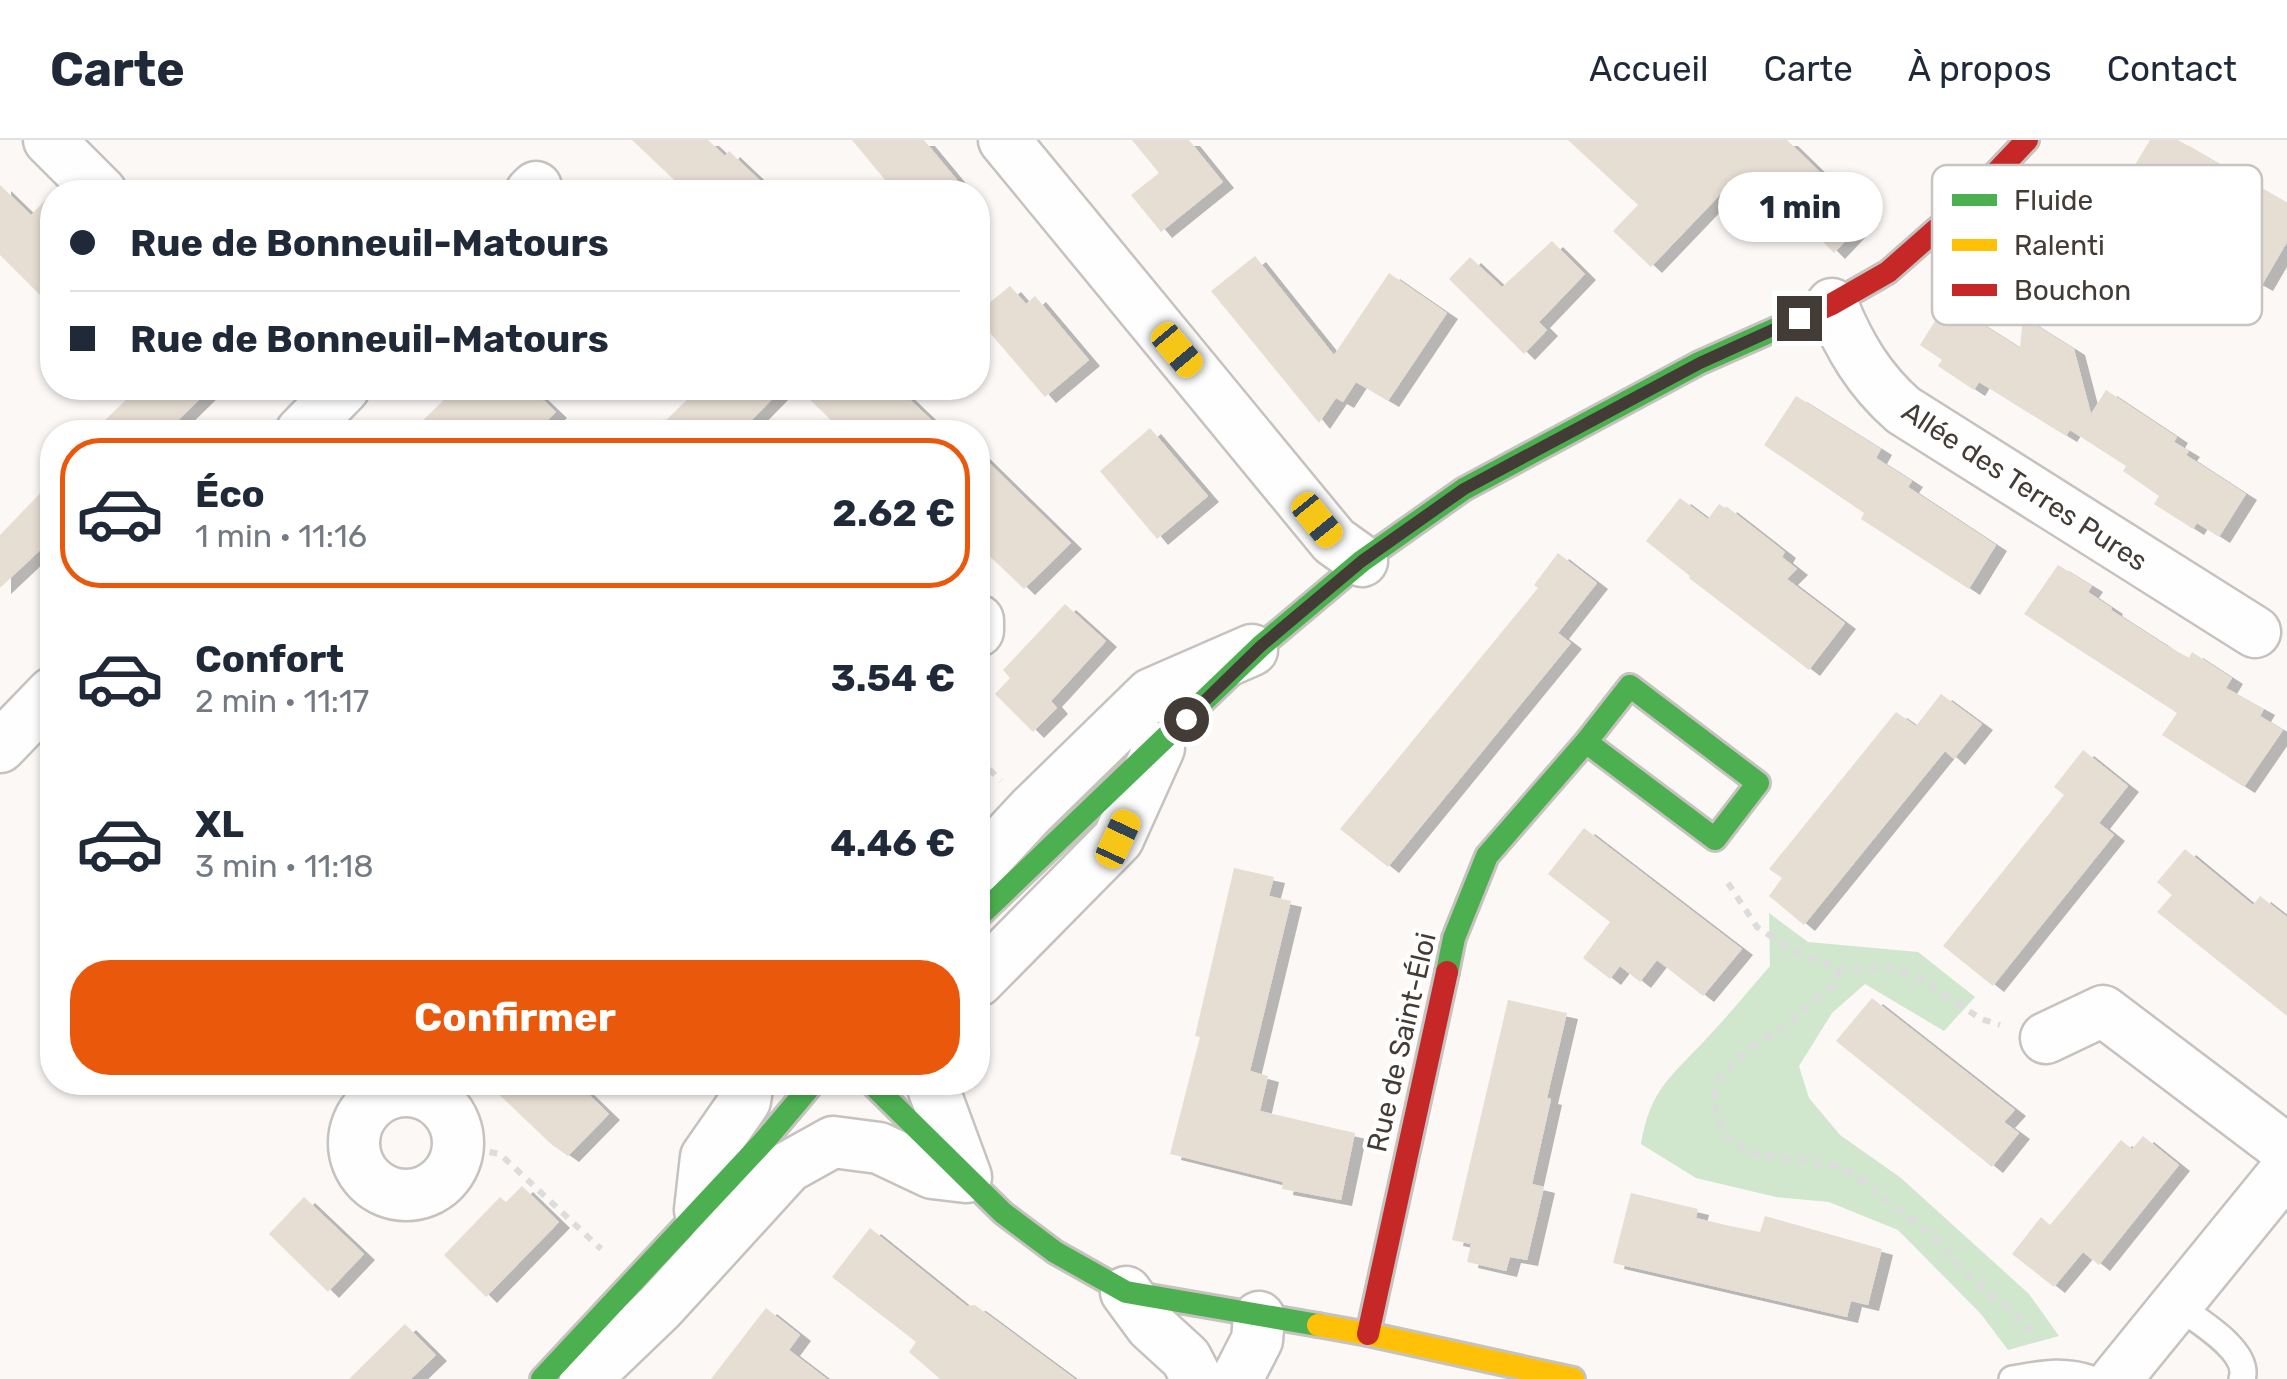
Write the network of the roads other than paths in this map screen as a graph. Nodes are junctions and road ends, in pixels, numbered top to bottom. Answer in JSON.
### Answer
{"nodes":[{"id":1,"x":48,"y":140,"type":"edge"},
{"id":2,"x":1004,"y":140,"type":"edge"},
{"id":3,"x":2027,"y":140,"type":"edge"},
{"id":4,"x":2003,"y":165,"type":"edge"},
{"id":5,"x":89,"y":180,"type":"edge"},
{"id":6,"x":1932,"y":233,"type":"edge"},
{"id":7,"x":1832,"y":304,"type":"junction"},
{"id":8,"x":1362,"y":561,"type":"junction"},
{"id":9,"x":2255,"y":632,"type":"dead end"},
{"id":10,"x":1261,"y":646,"type":"junction"},
{"id":11,"x":40,"y":705,"type":"edge"},
{"id":12,"x":1586,"y":742,"type":"junction"},
{"id":13,"x":1161,"y":743,"type":"junction"},
{"id":14,"x":0,"y":748,"type":"edge"},
{"id":15,"x":990,"y":855,"type":"edge"},
{"id":16,"x":990,"y":905,"type":"edge"},
{"id":17,"x":990,"y":969,"type":"edge"},
{"id":18,"x":2023,"y":1032,"type":"road end"},
{"id":19,"x":367,"y":1095,"type":"edge"},
{"id":20,"x":425,"y":1095,"type":"edge"},
{"id":21,"x":746,"y":1095,"type":"edge"},
{"id":22,"x":803,"y":1095,"type":"edge"},
{"id":23,"x":883,"y":1095,"type":"edge"},
{"id":24,"x":936,"y":1095,"type":"edge"},
{"id":25,"x":2287,"y":1150,"type":"edge"},
{"id":26,"x":2287,"y":1169,"type":"edge"},
{"id":27,"x":966,"y":1177,"type":"junction"},
{"id":28,"x":700,"y":1210,"type":"junction"},
{"id":29,"x":1126,"y":1292,"type":"junction"},
{"id":30,"x":2176,"y":1304,"type":"junction"},
{"id":31,"x":1259,"y":1317,"type":"junction"},
{"id":32,"x":1368,"y":1334,"type":"junction"},
{"id":33,"x":542,"y":1379,"type":"edge"},
{"id":34,"x":585,"y":1379,"type":"edge"},
{"id":35,"x":1197,"y":1379,"type":"edge"},
{"id":36,"x":1237,"y":1379,"type":"edge"},
{"id":37,"x":1572,"y":1379,"type":"edge"},
{"id":38,"x":2012,"y":1379,"type":"edge"},
{"id":39,"x":2092,"y":1379,"type":"edge"},
{"id":40,"x":2116,"y":1379,"type":"edge"},
{"id":41,"x":2242,"y":1379,"type":"edge"}],
"edges":[{"from":1,"to":5,"type":"street"},
{"from":2,"to":8,"type":"street"},
{"from":3,"to":4,"type":"street"},
{"from":6,"to":7,"type":"street"},
{"from":7,"to":8,"type":"street"},
{"from":7,"to":9,"type":"street","name":"Allée des Terres Pures"},
{"from":8,"to":10,"type":"street"},
{"from":10,"to":13,"type":"street"},
{"from":10,"to":15,"type":"street"},
{"from":11,"to":14,"type":"street"},
{"from":12,"to":12,"type":"street","name":"Rue de Saint-Éloi"},
{"from":12,"to":32,"type":"street","name":"Rue de Saint-Éloi"},
{"from":13,"to":16,"type":"street"},
{"from":13,"to":17,"type":"street"},
{"from":18,"to":25,"type":"street"},
{"from":19,"to":20,"type":"street"},
{"from":21,"to":28,"type":"street"},
{"from":22,"to":28,"type":"street"},
{"from":23,"to":27,"type":"street"},
{"from":24,"to":27,"type":"street"},
{"from":26,"to":30,"type":"street"},
{"from":27,"to":29,"type":"street"},
{"from":27,"to":34,"type":"street"},
{"from":28,"to":33,"type":"street"},
{"from":29,"to":31,"type":"street"},
{"from":29,"to":35,"type":"street"},
{"from":30,"to":40,"type":"street"},
{"from":30,"to":41,"type":"lane"},
{"from":31,"to":32,"type":"street"},
{"from":31,"to":36,"type":"street"},
{"from":32,"to":37,"type":"street"},
{"from":38,"to":39,"type":"lane"}]}
